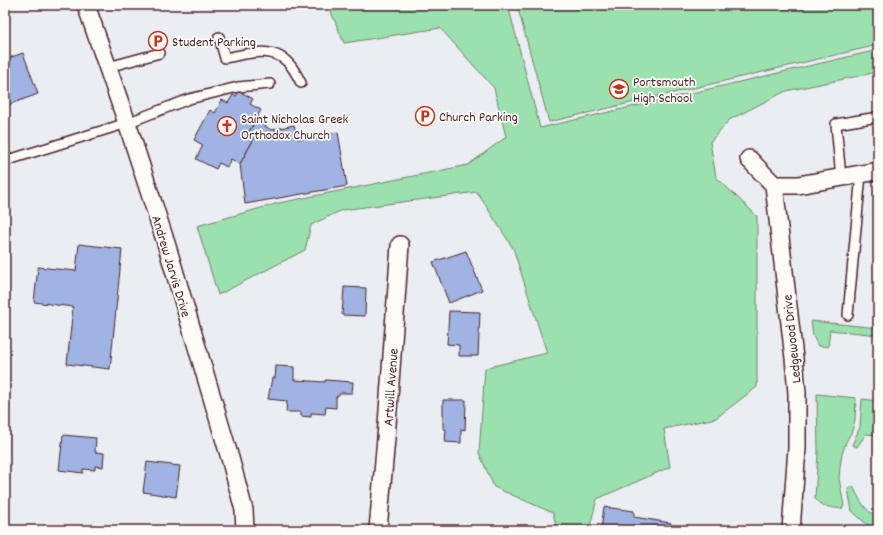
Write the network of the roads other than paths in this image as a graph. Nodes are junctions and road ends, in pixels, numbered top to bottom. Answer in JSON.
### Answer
{"nodes":[{"id":1,"x":86,"y":5,"type":"edge"},
{"id":2,"x":220,"y":37,"type":"dead end"},
{"id":3,"x":160,"y":53,"type":"dead end"},
{"id":4,"x":108,"y":67,"type":"junction"},
{"id":5,"x":301,"y":83,"type":"dead end"},
{"id":6,"x":270,"y":84,"type":"dead end"},
{"id":7,"x":878,"y":116,"type":"edge"},
{"id":8,"x":128,"y":123,"type":"junction"},
{"id":9,"x":749,"y":159,"type":"dead end"},
{"id":10,"x":5,"y":161,"type":"edge"},
{"id":11,"x":878,"y":171,"type":"edge"},
{"id":12,"x":861,"y":174,"type":"junction"},
{"id":13,"x":841,"y":178,"type":"junction"},
{"id":14,"x":774,"y":184,"type":"junction"},
{"id":15,"x":400,"y":245,"type":"dead end"},
{"id":16,"x":848,"y":315,"type":"dead end"},
{"id":17,"x":245,"y":530,"type":"edge"},
{"id":18,"x":378,"y":530,"type":"edge"},
{"id":19,"x":791,"y":530,"type":"edge"}],
"edges":[{"from":1,"to":4,"type":"street","name":"Andrew Jarvis Drive"},
{"from":2,"to":5,"type":"lane"},
{"from":3,"to":4,"type":"lane"},
{"from":4,"to":8,"type":"street","name":"Andrew Jarvis Drive"},
{"from":6,"to":8,"type":"lane"},
{"from":7,"to":13,"type":"lane"},
{"from":8,"to":10,"type":"lane"},
{"from":8,"to":17,"type":"street","name":"Andrew Jarvis Drive"},
{"from":9,"to":14,"type":"street"},
{"from":11,"to":12,"type":"street"},
{"from":12,"to":13,"type":"street"},
{"from":12,"to":16,"type":"lane"},
{"from":13,"to":14,"type":"street"},
{"from":14,"to":19,"type":"street","name":"Ledgewood Drive"},
{"from":15,"to":18,"type":"street","name":"Artwill Avenue"}]}
